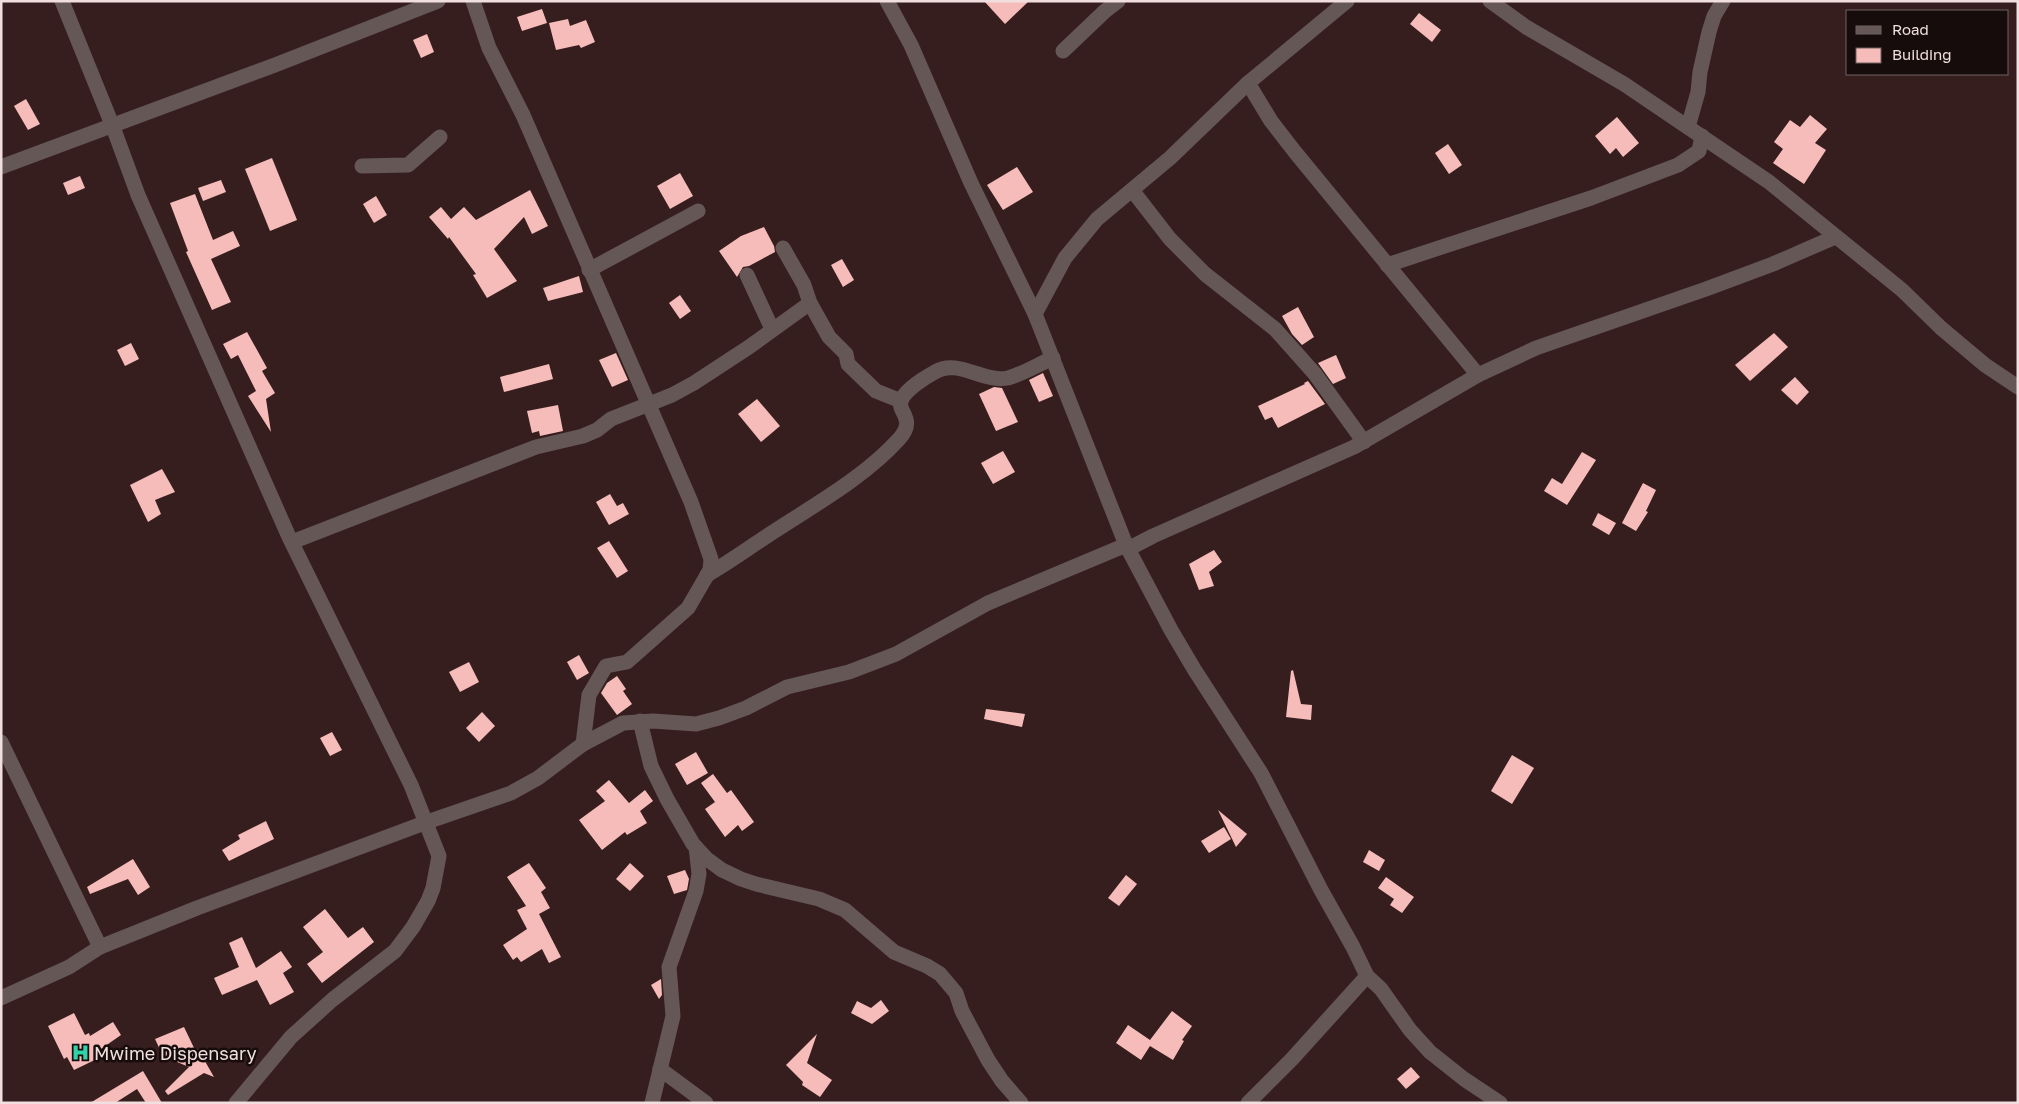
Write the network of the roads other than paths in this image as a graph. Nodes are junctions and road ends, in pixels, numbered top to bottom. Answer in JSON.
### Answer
{"nodes":[{"id":1,"x":62,"y":1,"type":"edge"},
{"id":2,"x":438,"y":1,"type":"edge"},
{"id":3,"x":474,"y":1,"type":"edge"},
{"id":4,"x":887,"y":1,"type":"edge"},
{"id":5,"x":1118,"y":1,"type":"edge"},
{"id":6,"x":1347,"y":1,"type":"edge"},
{"id":7,"x":1490,"y":1,"type":"edge"},
{"id":8,"x":1722,"y":1,"type":"edge"},
{"id":9,"x":1063,"y":51,"type":"dead end"},
{"id":10,"x":1248,"y":83,"type":"junction"},
{"id":11,"x":113,"y":127,"type":"junction"},
{"id":12,"x":1688,"y":127,"type":"junction"},
{"id":13,"x":1702,"y":136,"type":"junction"},
{"id":14,"x":440,"y":137,"type":"dead end"},
{"id":15,"x":362,"y":166,"type":"dead end"},
{"id":16,"x":1,"y":167,"type":"edge"},
{"id":17,"x":1132,"y":190,"type":"junction"},
{"id":18,"x":698,"y":211,"type":"dead end"},
{"id":19,"x":1835,"y":237,"type":"junction"},
{"id":20,"x":783,"y":248,"type":"dead end"},
{"id":21,"x":1388,"y":265,"type":"junction"},
{"id":22,"x":589,"y":270,"type":"junction"},
{"id":23,"x":747,"y":275,"type":"dead end"},
{"id":24,"x":810,"y":303,"type":"junction"},
{"id":25,"x":1035,"y":314,"type":"junction"},
{"id":26,"x":772,"y":328,"type":"junction"},
{"id":27,"x":1054,"y":358,"type":"junction"},
{"id":28,"x":1478,"y":375,"type":"junction"},
{"id":29,"x":2018,"y":387,"type":"edge"},
{"id":30,"x":901,"y":402,"type":"junction"},
{"id":31,"x":647,"y":403,"type":"junction"},
{"id":32,"x":1364,"y":442,"type":"junction"},
{"id":33,"x":292,"y":542,"type":"junction"},
{"id":34,"x":1127,"y":547,"type":"junction"},
{"id":35,"x":707,"y":575,"type":"junction"},
{"id":36,"x":640,"y":722,"type":"junction"},
{"id":37,"x":1,"y":742,"type":"edge"},
{"id":38,"x":584,"y":744,"type":"junction"},
{"id":39,"x":427,"y":822,"type":"junction"},
{"id":40,"x":696,"y":847,"type":"junction"},
{"id":41,"x":100,"y":947,"type":"junction"},
{"id":42,"x":1367,"y":976,"type":"junction"},
{"id":43,"x":1,"y":998,"type":"edge"},
{"id":44,"x":660,"y":1069,"type":"junction"},
{"id":45,"x":236,"y":1103,"type":"edge"},
{"id":46,"x":652,"y":1103,"type":"edge"},
{"id":47,"x":706,"y":1103,"type":"edge"},
{"id":48,"x":1021,"y":1103,"type":"edge"},
{"id":49,"x":1248,"y":1103,"type":"edge"},
{"id":50,"x":1500,"y":1103,"type":"edge"}],
"edges":[{"from":1,"to":11,"type":"street"},
{"from":2,"to":11,"type":"street"},
{"from":3,"to":22,"type":"street"},
{"from":4,"to":25,"type":"street"},
{"from":5,"to":9,"type":"street"},
{"from":6,"to":10,"type":"street"},
{"from":7,"to":12,"type":"street"},
{"from":8,"to":12,"type":"street"},
{"from":10,"to":17,"type":"street"},
{"from":10,"to":21,"type":"street"},
{"from":11,"to":16,"type":"street"},
{"from":11,"to":33,"type":"street"},
{"from":12,"to":13,"type":"street"},
{"from":13,"to":19,"type":"street"},
{"from":13,"to":21,"type":"street"},
{"from":14,"to":15,"type":"street"},
{"from":17,"to":25,"type":"street"},
{"from":17,"to":32,"type":"street"},
{"from":18,"to":22,"type":"street"},
{"from":19,"to":28,"type":"street"},
{"from":19,"to":29,"type":"street"},
{"from":20,"to":24,"type":"street"},
{"from":21,"to":28,"type":"street"},
{"from":22,"to":31,"type":"street"},
{"from":23,"to":26,"type":"street"},
{"from":24,"to":26,"type":"street"},
{"from":24,"to":30,"type":"street"},
{"from":25,"to":27,"type":"street"},
{"from":26,"to":31,"type":"street"},
{"from":27,"to":30,"type":"street"},
{"from":27,"to":34,"type":"street"},
{"from":28,"to":32,"type":"street"},
{"from":30,"to":35,"type":"street"},
{"from":31,"to":33,"type":"street"},
{"from":31,"to":35,"type":"street"},
{"from":32,"to":34,"type":"street"},
{"from":33,"to":39,"type":"street"},
{"from":34,"to":36,"type":"street"},
{"from":34,"to":42,"type":"street"},
{"from":35,"to":38,"type":"street"},
{"from":36,"to":38,"type":"street"},
{"from":36,"to":40,"type":"street"},
{"from":37,"to":41,"type":"street"},
{"from":38,"to":39,"type":"street"},
{"from":39,"to":41,"type":"street"},
{"from":39,"to":45,"type":"street"},
{"from":40,"to":44,"type":"street"},
{"from":40,"to":48,"type":"street"},
{"from":41,"to":43,"type":"street"},
{"from":42,"to":49,"type":"street"},
{"from":42,"to":50,"type":"street"},
{"from":44,"to":46,"type":"street"},
{"from":44,"to":47,"type":"street"}]}
